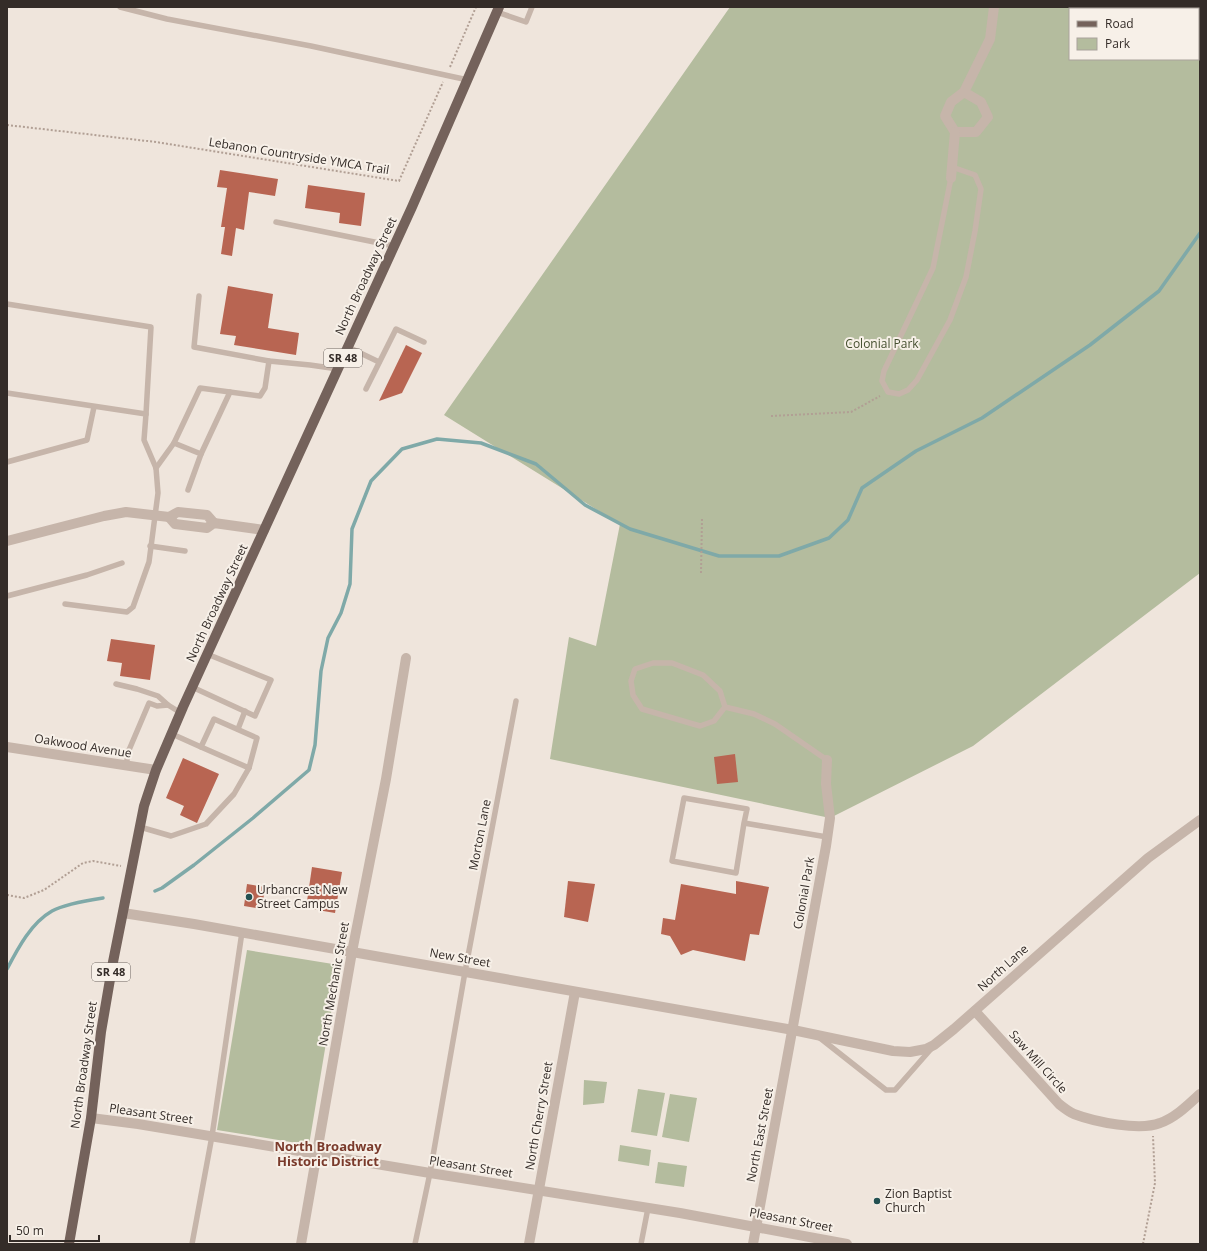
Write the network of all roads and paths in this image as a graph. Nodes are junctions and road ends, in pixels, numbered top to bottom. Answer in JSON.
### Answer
{"nodes":[{"id":1,"x":120,"y":7,"type":"edge"},
{"id":2,"x":476,"y":7,"type":"edge"},
{"id":3,"x":532,"y":7,"type":"edge"},
{"id":4,"x":994,"y":7,"type":"edge"},
{"id":5,"x":498,"y":9,"type":"edge"},
{"id":6,"x":446,"y":75,"type":"junction"},
{"id":7,"x":468,"y":80,"type":"junction"},
{"id":8,"x":964,"y":92,"type":"junction"},
{"id":9,"x":7,"y":125,"type":"edge"},
{"id":10,"x":955,"y":132,"type":"junction"},
{"id":11,"x":952,"y":167,"type":"junction"},
{"id":12,"x":951,"y":178,"type":"joint"},
{"id":13,"x":276,"y":222,"type":"dead end"},
{"id":14,"x":394,"y":246,"type":"junction"},
{"id":15,"x":199,"y":296,"type":"dead end"},
{"id":16,"x":7,"y":304,"type":"edge"},
{"id":17,"x":424,"y":342,"type":"dead end"},
{"id":18,"x":348,"y":347,"type":"junction"},
{"id":19,"x":269,"y":361,"type":"junction"},
{"id":20,"x":380,"y":362,"type":"junction"},
{"id":21,"x":338,"y":369,"type":"junction"},
{"id":22,"x":366,"y":389,"type":"dead end"},
{"id":23,"x":230,"y":392,"type":"junction"},
{"id":24,"x":7,"y":393,"type":"edge"},
{"id":25,"x":880,"y":396,"type":"dead end"},
{"id":26,"x":94,"y":407,"type":"junction"},
{"id":27,"x":146,"y":414,"type":"junction"},
{"id":28,"x":771,"y":416,"type":"dead end"},
{"id":29,"x":174,"y":443,"type":"junction"},
{"id":30,"x":201,"y":454,"type":"junction"},
{"id":31,"x":7,"y":462,"type":"edge"},
{"id":32,"x":156,"y":468,"type":"junction"},
{"id":33,"x":188,"y":490,"type":"dead end"},
{"id":34,"x":155,"y":515,"type":"junction"},
{"id":35,"x":702,"y":519,"type":"dead end"},
{"id":36,"x":264,"y":530,"type":"junction"},
{"id":37,"x":7,"y":541,"type":"edge"},
{"id":38,"x":150,"y":546,"type":"junction"},
{"id":39,"x":185,"y":550,"type":"dead end"},
{"id":40,"x":122,"y":563,"type":"dead end"},
{"id":41,"x":701,"y":573,"type":"dead end"},
{"id":42,"x":7,"y":596,"type":"edge"},
{"id":43,"x":65,"y":604,"type":"dead end"},
{"id":44,"x":207,"y":654,"type":"junction"},
{"id":45,"x":406,"y":658,"type":"dead end"},
{"id":46,"x":116,"y":684,"type":"dead end"},
{"id":47,"x":192,"y":687,"type":"junction"},
{"id":48,"x":516,"y":701,"type":"dead end"},
{"id":49,"x":168,"y":705,"type":"junction"},
{"id":50,"x":725,"y":707,"type":"junction"},
{"id":51,"x":246,"y":711,"type":"junction"},
{"id":52,"x":181,"y":713,"type":"junction"},
{"id":53,"x":238,"y":729,"type":"junction"},
{"id":54,"x":172,"y":734,"type":"junction"},
{"id":55,"x":202,"y":746,"type":"junction"},
{"id":56,"x":7,"y":747,"type":"edge"},
{"id":57,"x":827,"y":760,"type":"joint"},
{"id":58,"x":126,"y":765,"type":"junction"},
{"id":59,"x":249,"y":768,"type":"junction"},
{"id":60,"x":156,"y":770,"type":"junction"},
{"id":61,"x":1200,"y":820,"type":"edge"},
{"id":62,"x":744,"y":823,"type":"junction"},
{"id":63,"x":140,"y":827,"type":"junction"},
{"id":64,"x":827,"y":837,"type":"junction"},
{"id":65,"x":132,"y":868,"type":"junction"},
{"id":66,"x":7,"y":895,"type":"edge"},
{"id":67,"x":123,"y":913,"type":"junction"},
{"id":68,"x":242,"y":932,"type":"junction"},
{"id":69,"x":352,"y":952,"type":"junction"},
{"id":70,"x":465,"y":972,"type":"junction"},
{"id":71,"x":575,"y":992,"type":"junction"},
{"id":72,"x":975,"y":1011,"type":"junction"},
{"id":73,"x":793,"y":1030,"type":"junction"},
{"id":74,"x":817,"y":1035,"type":"junction"},
{"id":75,"x":934,"y":1045,"type":"junction"},
{"id":76,"x":1200,"y":1094,"type":"edge"},
{"id":77,"x":91,"y":1118,"type":"junction"},
{"id":78,"x":1152,"y":1126,"type":"junction"},
{"id":79,"x":212,"y":1136,"type":"junction"},
{"id":80,"x":317,"y":1154,"type":"junction"},
{"id":81,"x":430,"y":1173,"type":"junction"},
{"id":82,"x":538,"y":1191,"type":"junction"},
{"id":83,"x":648,"y":1208,"type":"junction"},
{"id":84,"x":756,"y":1227,"type":"junction"},
{"id":85,"x":69,"y":1244,"type":"edge"},
{"id":86,"x":192,"y":1244,"type":"edge"},
{"id":87,"x":301,"y":1244,"type":"edge"},
{"id":88,"x":415,"y":1244,"type":"edge"},
{"id":89,"x":529,"y":1244,"type":"edge"},
{"id":90,"x":641,"y":1244,"type":"edge"},
{"id":91,"x":753,"y":1244,"type":"edge"},
{"id":92,"x":847,"y":1244,"type":"edge"},
{"id":93,"x":1143,"y":1244,"type":"edge"}],
"edges":[{"from":1,"to":6,"type":"lane"},
{"from":2,"to":6,"type":"path","name":"Lebanon Countryside YMCA Trail"},
{"from":3,"to":5,"type":"lane"},
{"from":4,"to":8,"type":"street"},
{"from":5,"to":7,"type":"main road","name":"North Broadway Street","number":"SR 48"},
{"from":6,"to":7,"type":"lane"},
{"from":6,"to":9,"type":"path","name":"Lebanon Countryside YMCA Trail"},
{"from":7,"to":14,"type":"main road","name":"North Broadway Street","number":"SR 48"},
{"from":8,"to":10,"type":"street"},
{"from":8,"to":10,"type":"street"},
{"from":10,"to":11,"type":"street"},
{"from":11,"to":12,"type":"street"},
{"from":11,"to":12,"type":"lane"},
{"from":13,"to":14,"type":"lane"},
{"from":14,"to":18,"type":"main road","name":"North Broadway Street","number":"SR 48"},
{"from":15,"to":19,"type":"lane"},
{"from":16,"to":27,"type":"lane"},
{"from":17,"to":20,"type":"lane"},
{"from":18,"to":20,"type":"lane"},
{"from":18,"to":21,"type":"main road","name":"North Broadway Street","number":"SR 48"},
{"from":19,"to":21,"type":"lane"},
{"from":19,"to":23,"type":"lane"},
{"from":20,"to":22,"type":"lane"},
{"from":21,"to":36,"type":"main road","name":"North Broadway Street","number":"SR 48"},
{"from":23,"to":29,"type":"lane"},
{"from":23,"to":30,"type":"lane"},
{"from":24,"to":26,"type":"lane"},
{"from":25,"to":28,"type":"path"},
{"from":26,"to":27,"type":"lane"},
{"from":26,"to":31,"type":"lane"},
{"from":27,"to":32,"type":"lane"},
{"from":29,"to":30,"type":"lane"},
{"from":29,"to":32,"type":"lane"},
{"from":30,"to":33,"type":"lane"},
{"from":32,"to":34,"type":"lane"},
{"from":34,"to":36,"type":"street"},
{"from":34,"to":37,"type":"street"},
{"from":34,"to":38,"type":"lane"},
{"from":35,"to":41,"type":"path"},
{"from":36,"to":44,"type":"main road","name":"North Broadway Street","number":"SR 48"},
{"from":38,"to":39,"type":"lane"},
{"from":38,"to":43,"type":"lane"},
{"from":40,"to":42,"type":"lane"},
{"from":44,"to":47,"type":"main road","name":"North Broadway Street","number":"SR 48"},
{"from":44,"to":51,"type":"lane"},
{"from":45,"to":69,"type":"street","name":"North Mechanic Street"},
{"from":46,"to":49,"type":"lane"},
{"from":47,"to":51,"type":"lane"},
{"from":47,"to":52,"type":"main road","name":"North Broadway Street","number":"SR 48"},
{"from":48,"to":70,"type":"lane","name":"Morton Lane"},
{"from":49,"to":52,"type":"lane"},
{"from":49,"to":58,"type":"lane"},
{"from":50,"to":50,"type":"lane"},
{"from":50,"to":57,"type":"lane"},
{"from":51,"to":53,"type":"lane"},
{"from":52,"to":54,"type":"main road","name":"North Broadway Street","number":"SR 48"},
{"from":53,"to":55,"type":"lane"},
{"from":53,"to":59,"type":"lane"},
{"from":54,"to":55,"type":"lane"},
{"from":54,"to":60,"type":"main road","name":"North Broadway Street","number":"SR 48"},
{"from":55,"to":59,"type":"lane"},
{"from":56,"to":58,"type":"street","name":"Oakwood Avenue"},
{"from":57,"to":64,"type":"street","name":"Colonial Park"},
{"from":58,"to":60,"type":"street","name":"Oakwood Avenue"},
{"from":59,"to":63,"type":"lane"},
{"from":60,"to":63,"type":"main road","name":"North Broadway Street","number":"SR 48"},
{"from":61,"to":72,"type":"street","name":"North Lane"},
{"from":62,"to":62,"type":"lane"},
{"from":62,"to":64,"type":"lane"},
{"from":63,"to":65,"type":"main road","name":"North Broadway Street","number":"SR 48"},
{"from":64,"to":73,"type":"street","name":"Colonial Park"},
{"from":65,"to":66,"type":"path"},
{"from":65,"to":67,"type":"main road","name":"North Broadway Street","number":"SR 48"},
{"from":67,"to":68,"type":"street","name":"New Street"},
{"from":67,"to":77,"type":"main road","name":"North Broadway Street","number":"SR 48"},
{"from":68,"to":69,"type":"street","name":"New Street"},
{"from":68,"to":79,"type":"lane"},
{"from":69,"to":70,"type":"street","name":"New Street"},
{"from":69,"to":80,"type":"street","name":"North Mechanic Street"},
{"from":70,"to":71,"type":"street","name":"New Street"},
{"from":70,"to":81,"type":"lane","name":"Morton Lane"},
{"from":71,"to":73,"type":"street","name":"New Street"},
{"from":71,"to":82,"type":"street","name":"North Cherry Street"},
{"from":72,"to":75,"type":"street","name":"North Lane"},
{"from":72,"to":78,"type":"street","name":"Saw Mill Circle"},
{"from":73,"to":74,"type":"street","name":"North Lane"},
{"from":73,"to":84,"type":"street","name":"North East Street"},
{"from":74,"to":75,"type":"street","name":"North Lane"},
{"from":74,"to":75,"type":"lane"},
{"from":76,"to":78,"type":"street","name":"Saw Mill Circle"},
{"from":77,"to":79,"type":"street","name":"Pleasant Street"},
{"from":77,"to":85,"type":"main road","name":"North Broadway Street","number":"SR 48"},
{"from":78,"to":93,"type":"path"},
{"from":79,"to":80,"type":"street","name":"Pleasant Street"},
{"from":79,"to":86,"type":"lane"},
{"from":80,"to":81,"type":"street","name":"Pleasant Street"},
{"from":80,"to":87,"type":"street","name":"North Mechanic Street"},
{"from":81,"to":82,"type":"street","name":"Pleasant Street"},
{"from":81,"to":88,"type":"lane","name":"Morton Lane"},
{"from":82,"to":83,"type":"street","name":"Pleasant Street"},
{"from":82,"to":89,"type":"street","name":"North Cherry Street"},
{"from":83,"to":84,"type":"street","name":"Pleasant Street"},
{"from":83,"to":90,"type":"lane"},
{"from":84,"to":91,"type":"street","name":"North East Street"},
{"from":84,"to":92,"type":"street","name":"Pleasant Street"}]}
